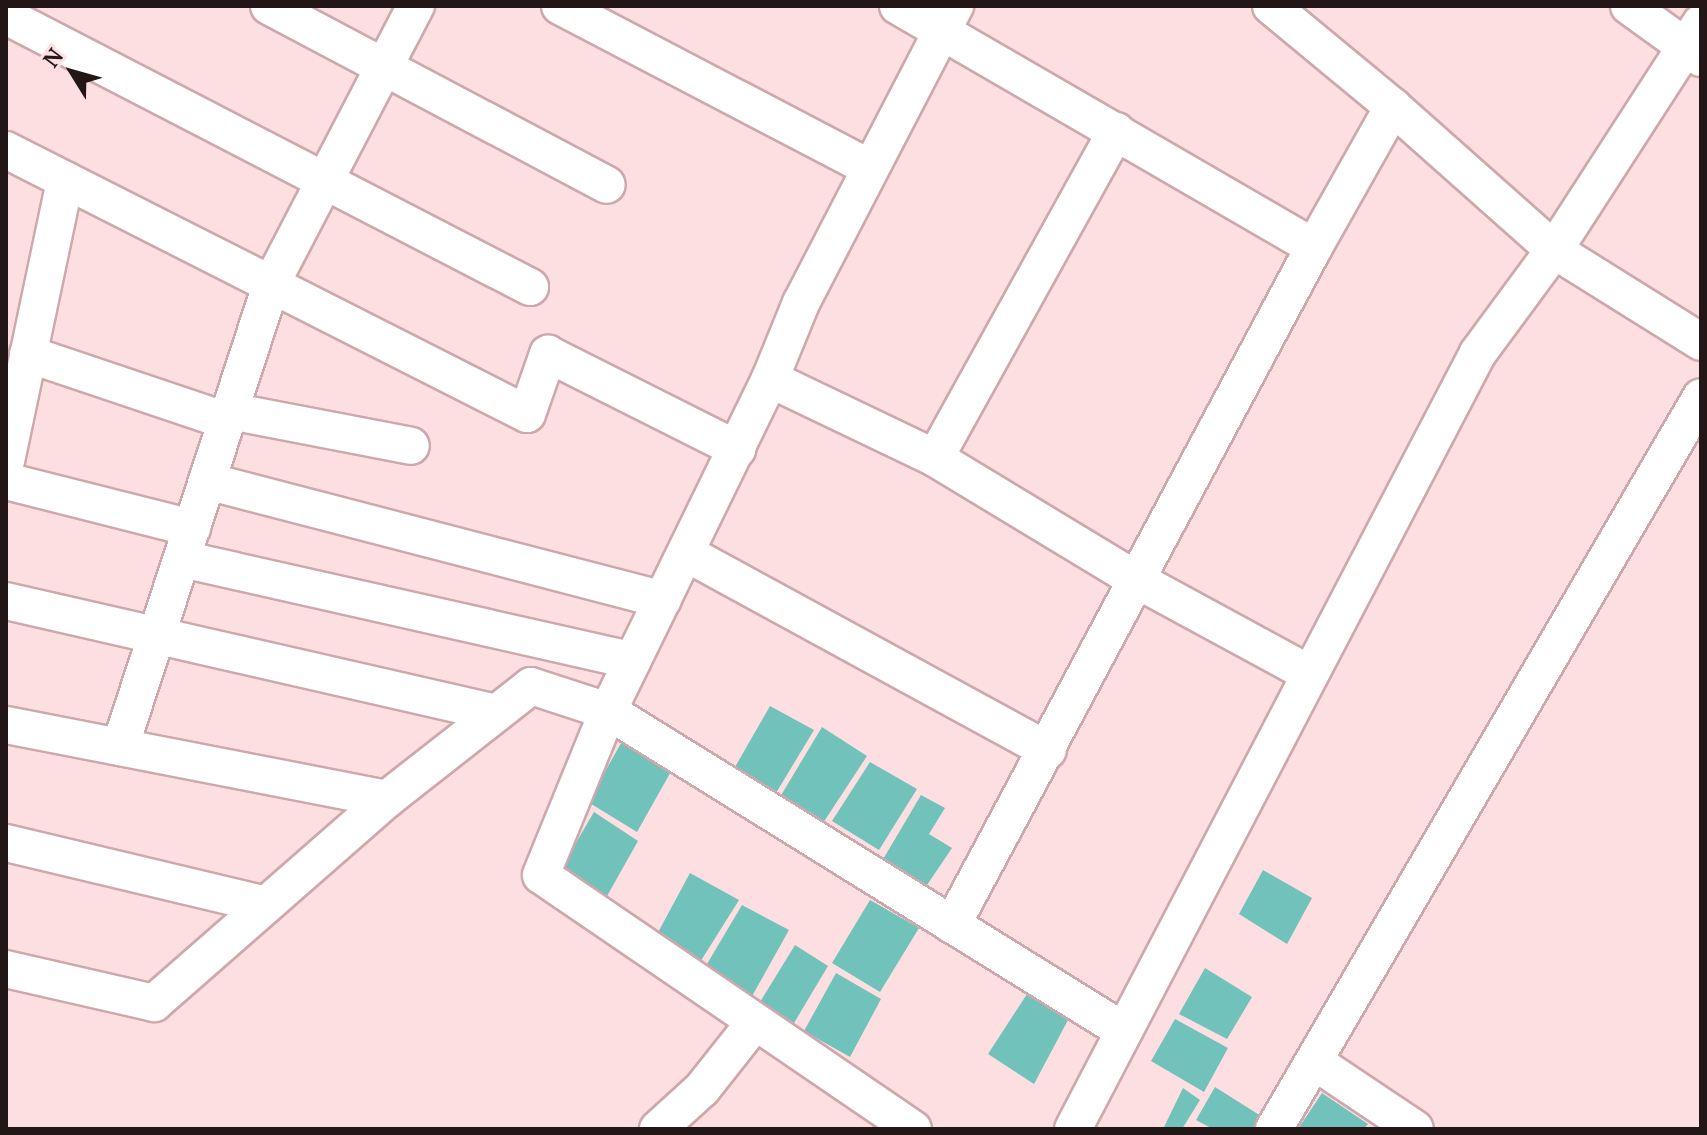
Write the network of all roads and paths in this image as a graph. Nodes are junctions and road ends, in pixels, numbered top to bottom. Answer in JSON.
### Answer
{"nodes":[{"id":1,"x":269,"y":6,"type":"edge"},
{"id":2,"x":416,"y":6,"type":"edge"},
{"id":3,"x":560,"y":6,"type":"edge"},
{"id":4,"x":898,"y":6,"type":"edge"},
{"id":5,"x":1271,"y":6,"type":"edge"},
{"id":6,"x":1629,"y":6,"type":"edge"},
{"id":7,"x":6,"y":16,"type":"edge"},
{"id":8,"x":948,"y":17,"type":"edge"},
{"id":9,"x":1695,"y":43,"type":"edge"},
{"id":10,"x":385,"y":66,"type":"junction"},
{"id":11,"x":1393,"y":107,"type":"junction"},
{"id":12,"x":1116,"y":131,"type":"junction"},
{"id":13,"x":6,"y":150,"type":"edge"},
{"id":14,"x":870,"y":168,"type":"junction"},
{"id":15,"x":65,"y":180,"type":"junction"},
{"id":16,"x":325,"y":180,"type":"junction"},
{"id":17,"x":607,"y":185,"type":"dead end"},
{"id":18,"x":1314,"y":247,"type":"junction"},
{"id":19,"x":1554,"y":250,"type":"junction"},
{"id":20,"x":271,"y":284,"type":"junction"},
{"id":21,"x":530,"y":287,"type":"dead end"},
{"id":22,"x":1701,"y":342,"type":"edge"},
{"id":23,"x":28,"y":354,"type":"junction"},
{"id":24,"x":770,"y":379,"type":"junction"},
{"id":25,"x":1701,"y":397,"type":"edge"},
{"id":26,"x":228,"y":416,"type":"junction"},
{"id":27,"x":411,"y":446,"type":"dead end"},
{"id":28,"x":737,"y":449,"type":"junction"},
{"id":29,"x":935,"y":458,"type":"junction"},
{"id":30,"x":6,"y":461,"type":"edge"},
{"id":31,"x":6,"y":481,"type":"edge"},
{"id":32,"x":207,"y":481,"type":"junction"},
{"id":33,"x":187,"y":544,"type":"junction"},
{"id":34,"x":686,"y":553,"type":"junction"},
{"id":35,"x":1135,"y":579,"type":"junction"},
{"id":36,"x":663,"y":600,"type":"junction"},
{"id":37,"x":6,"y":601,"type":"edge"},
{"id":38,"x":156,"y":636,"type":"junction"},
{"id":39,"x":633,"y":661,"type":"junction"},
{"id":40,"x":1310,"y":674,"type":"junction"},
{"id":41,"x":608,"y":711,"type":"junction"},
{"id":42,"x":496,"y":713,"type":"junction"},
{"id":43,"x":6,"y":725,"type":"edge"},
{"id":44,"x":120,"y":747,"type":"junction"},
{"id":45,"x":1048,"y":750,"type":"junction"},
{"id":46,"x":387,"y":799,"type":"junction"},
{"id":47,"x":6,"y":843,"type":"edge"},
{"id":48,"x":266,"y":905,"type":"junction"},
{"id":49,"x":952,"y":925,"type":"junction"},
{"id":50,"x":6,"y":969,"type":"edge"},
{"id":51,"x":755,"y":1022,"type":"junction"},
{"id":52,"x":1124,"y":1031,"type":"junction"},
{"id":53,"x":1315,"y":1062,"type":"junction"},
{"id":54,"x":863,"y":1116,"type":"edge"},
{"id":55,"x":658,"y":1129,"type":"edge"},
{"id":56,"x":913,"y":1129,"type":"edge"},
{"id":57,"x":1073,"y":1129,"type":"edge"},
{"id":58,"x":1274,"y":1129,"type":"edge"},
{"id":59,"x":1415,"y":1129,"type":"edge"}],
"edges":[{"from":1,"to":10,"type":"street"},
{"from":2,"to":10,"type":"street"},
{"from":3,"to":14,"type":"street"},
{"from":4,"to":8,"type":"street"},
{"from":5,"to":11,"type":"street"},
{"from":6,"to":9,"type":"street"},
{"from":7,"to":16,"type":"street"},
{"from":8,"to":12,"type":"street"},
{"from":8,"to":14,"type":"street"},
{"from":9,"to":19,"type":"street"},
{"from":10,"to":16,"type":"street"},
{"from":10,"to":17,"type":"street"},
{"from":11,"to":18,"type":"street"},
{"from":11,"to":19,"type":"street"},
{"from":12,"to":18,"type":"street"},
{"from":12,"to":29,"type":"street"},
{"from":13,"to":15,"type":"street"},
{"from":14,"to":24,"type":"street"},
{"from":15,"to":20,"type":"street"},
{"from":15,"to":23,"type":"street"},
{"from":16,"to":20,"type":"street"},
{"from":16,"to":21,"type":"street"},
{"from":18,"to":35,"type":"street"},
{"from":19,"to":22,"type":"street"},
{"from":19,"to":40,"type":"street"},
{"from":20,"to":26,"type":"street"},
{"from":20,"to":28,"type":"street"},
{"from":23,"to":26,"type":"street"},
{"from":23,"to":30,"type":"street"},
{"from":24,"to":28,"type":"street"},
{"from":24,"to":29,"type":"street"},
{"from":25,"to":53,"type":"street"},
{"from":26,"to":27,"type":"street"},
{"from":26,"to":32,"type":"street"},
{"from":28,"to":34,"type":"street"},
{"from":29,"to":35,"type":"street"},
{"from":31,"to":33,"type":"street"},
{"from":32,"to":33,"type":"street"},
{"from":32,"to":36,"type":"street"},
{"from":33,"to":38,"type":"street"},
{"from":33,"to":39,"type":"street"},
{"from":34,"to":36,"type":"street"},
{"from":34,"to":45,"type":"street"},
{"from":35,"to":40,"type":"street"},
{"from":35,"to":45,"type":"street"},
{"from":36,"to":39,"type":"street"},
{"from":37,"to":38,"type":"street"},
{"from":38,"to":42,"type":"street"},
{"from":38,"to":44,"type":"street"},
{"from":39,"to":41,"type":"street"},
{"from":40,"to":52,"type":"street"},
{"from":41,"to":42,"type":"street"},
{"from":41,"to":49,"type":"street"},
{"from":41,"to":51,"type":"street"},
{"from":42,"to":46,"type":"street"},
{"from":43,"to":44,"type":"street"},
{"from":44,"to":46,"type":"street"},
{"from":45,"to":49,"type":"street"},
{"from":46,"to":48,"type":"street"},
{"from":47,"to":48,"type":"street"},
{"from":48,"to":50,"type":"street"},
{"from":49,"to":52,"type":"street"},
{"from":51,"to":54,"type":"street"},
{"from":51,"to":55,"type":"street"},
{"from":52,"to":57,"type":"street"},
{"from":53,"to":58,"type":"street"},
{"from":53,"to":59,"type":"street"},
{"from":54,"to":56,"type":"street"}]}
